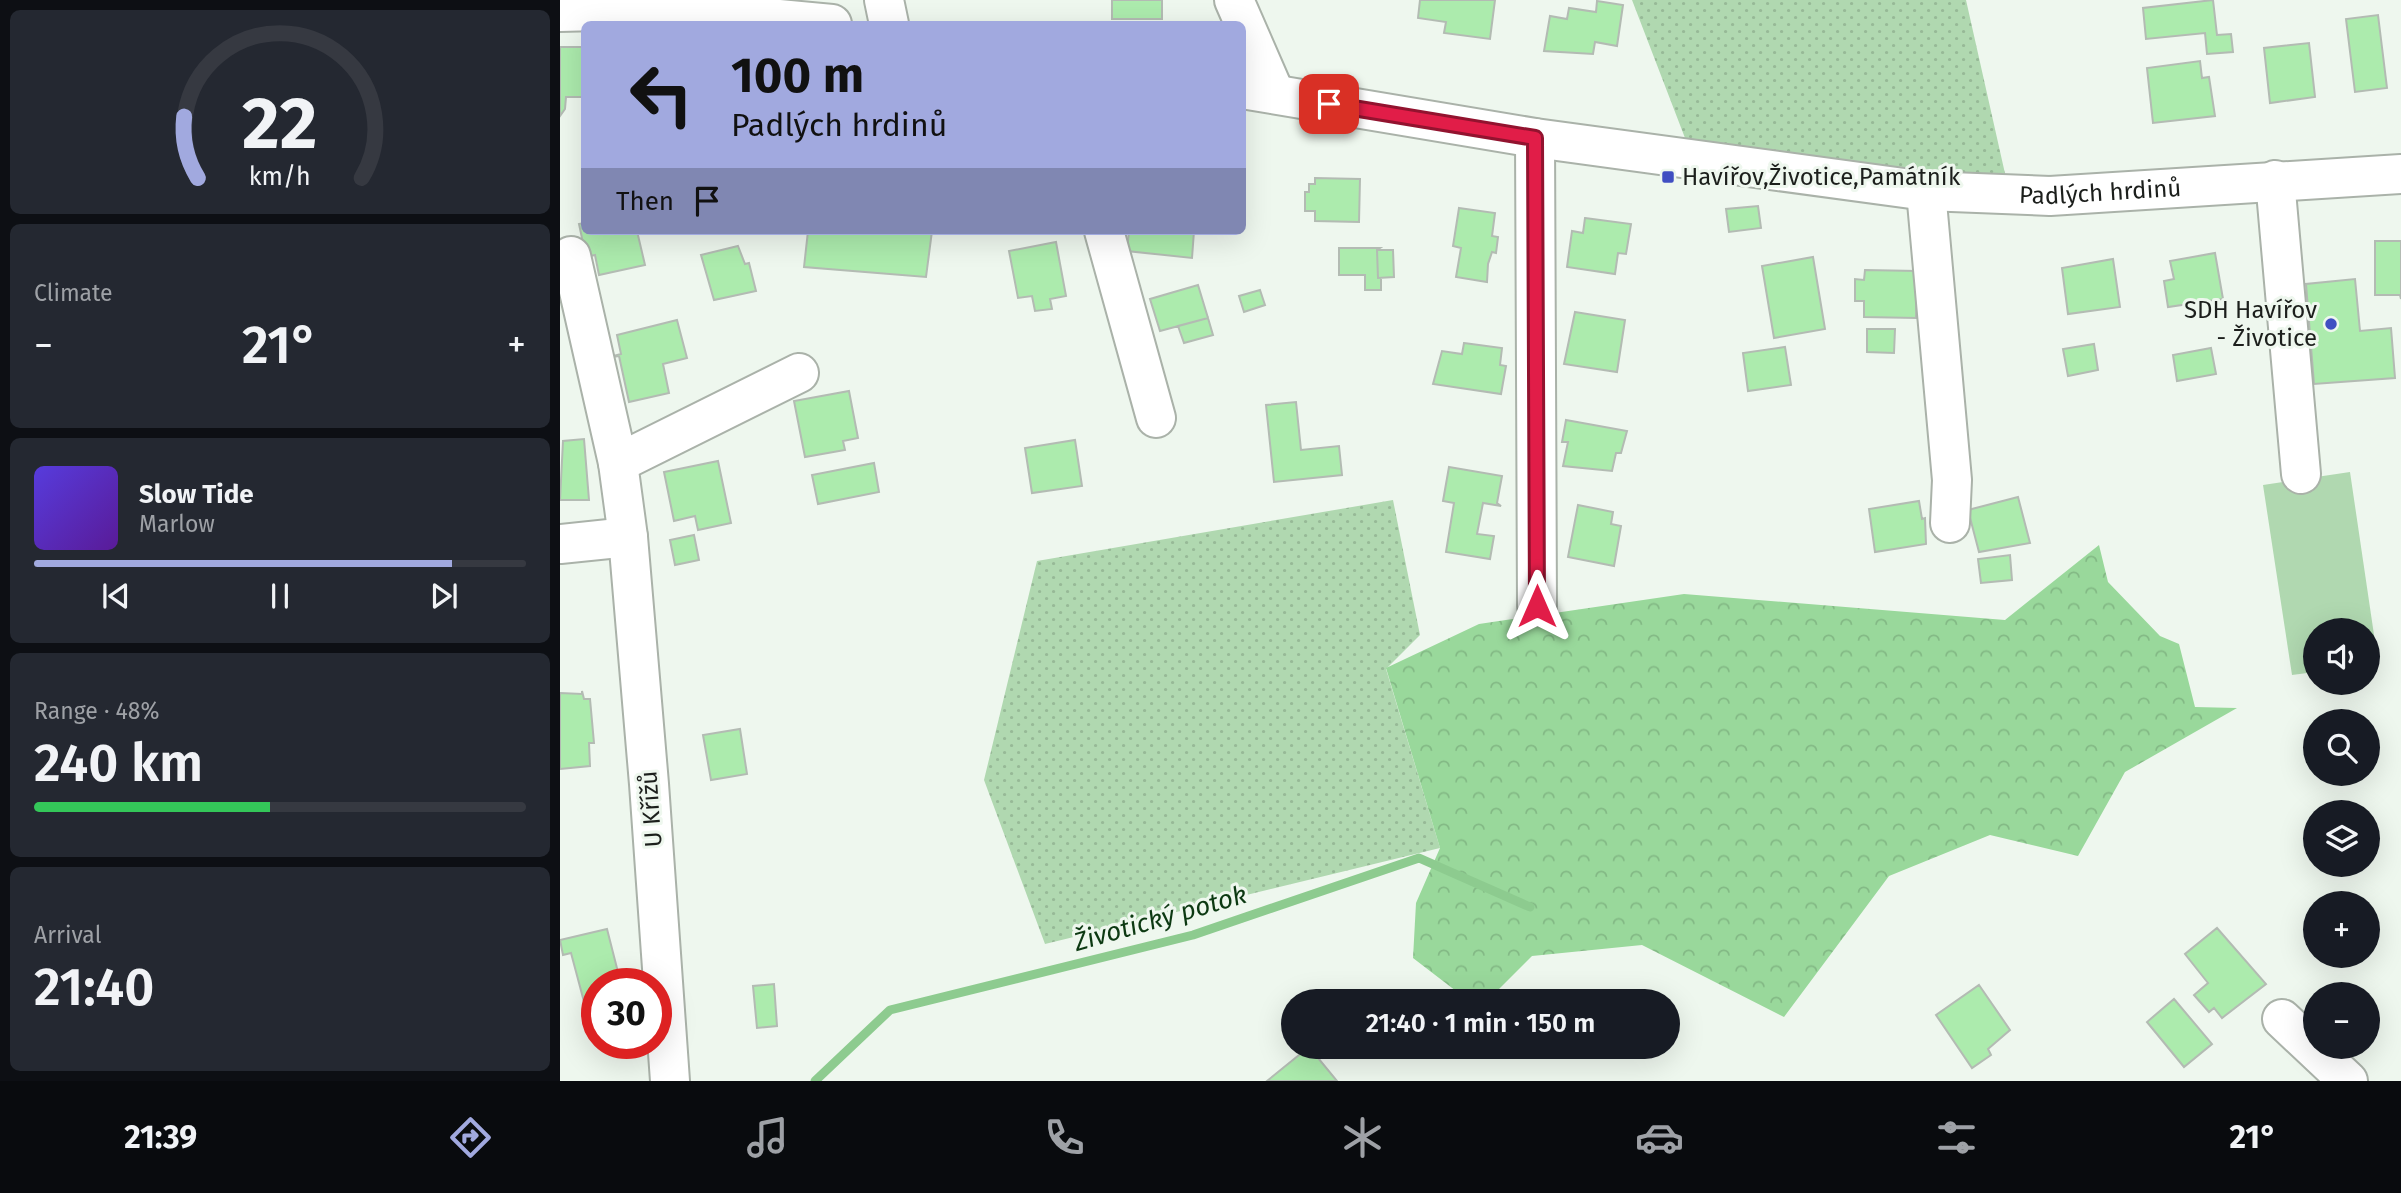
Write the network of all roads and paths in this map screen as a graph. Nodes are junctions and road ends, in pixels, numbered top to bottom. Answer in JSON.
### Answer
{"nodes":[{"id":1,"x":884,"y":0,"type":"edge"},
{"id":2,"x":1234,"y":0,"type":"edge"},
{"id":3,"x":560,"y":12,"type":"edge"},
{"id":4,"x":800,"y":21,"type":"edge"},
{"id":5,"x":888,"y":21,"type":"edge"},
{"id":6,"x":1240,"y":21,"type":"edge"},
{"id":7,"x":1246,"y":44,"type":"edge"},
{"id":8,"x":1259,"y":92,"type":"edge"},
{"id":9,"x":1535,"y":138,"type":"junction"},
{"id":10,"x":2401,"y":174,"type":"edge"},
{"id":11,"x":2275,"y":180,"type":"junction"},
{"id":12,"x":1926,"y":191,"type":"junction"},
{"id":13,"x":1105,"y":235,"type":"edge"},
{"id":14,"x":571,"y":256,"type":"dead end"},
{"id":15,"x":799,"y":373,"type":"dead end"},
{"id":16,"x":1156,"y":418,"type":"dead end"},
{"id":17,"x":618,"y":463,"type":"junction"},
{"id":18,"x":2301,"y":474,"type":"dead end"},
{"id":19,"x":1950,"y":523,"type":"dead end"},
{"id":20,"x":628,"y":537,"type":"junction"},
{"id":21,"x":560,"y":544,"type":"edge"},
{"id":22,"x":1537,"y":606,"type":"dead end"},
{"id":23,"x":2283,"y":1018,"type":"dead end"},
{"id":24,"x":670,"y":1081,"type":"edge"},
{"id":25,"x":2347,"y":1081,"type":"edge"}],
"edges":[{"from":1,"to":5,"type":"street"},
{"from":2,"to":6,"type":"street"},
{"from":3,"to":4,"type":"street"},
{"from":7,"to":8,"type":"street"},
{"from":8,"to":9,"type":"street","name":"Padlých hrdinů"},
{"from":9,"to":12,"type":"street","name":"Padlých hrdinů"},
{"from":9,"to":22,"type":"street"},
{"from":10,"to":11,"type":"street","name":"Padlých hrdinů"},
{"from":11,"to":12,"type":"street","name":"Padlých hrdinů"},
{"from":11,"to":18,"type":"street"},
{"from":12,"to":19,"type":"street"},
{"from":13,"to":16,"type":"street"},
{"from":14,"to":17,"type":"street","name":"U Křížů"},
{"from":15,"to":17,"type":"street"},
{"from":17,"to":20,"type":"street","name":"U Křížů"},
{"from":20,"to":21,"type":"street"},
{"from":20,"to":24,"type":"street","name":"U Křížů"},
{"from":23,"to":25,"type":"street"}]}
